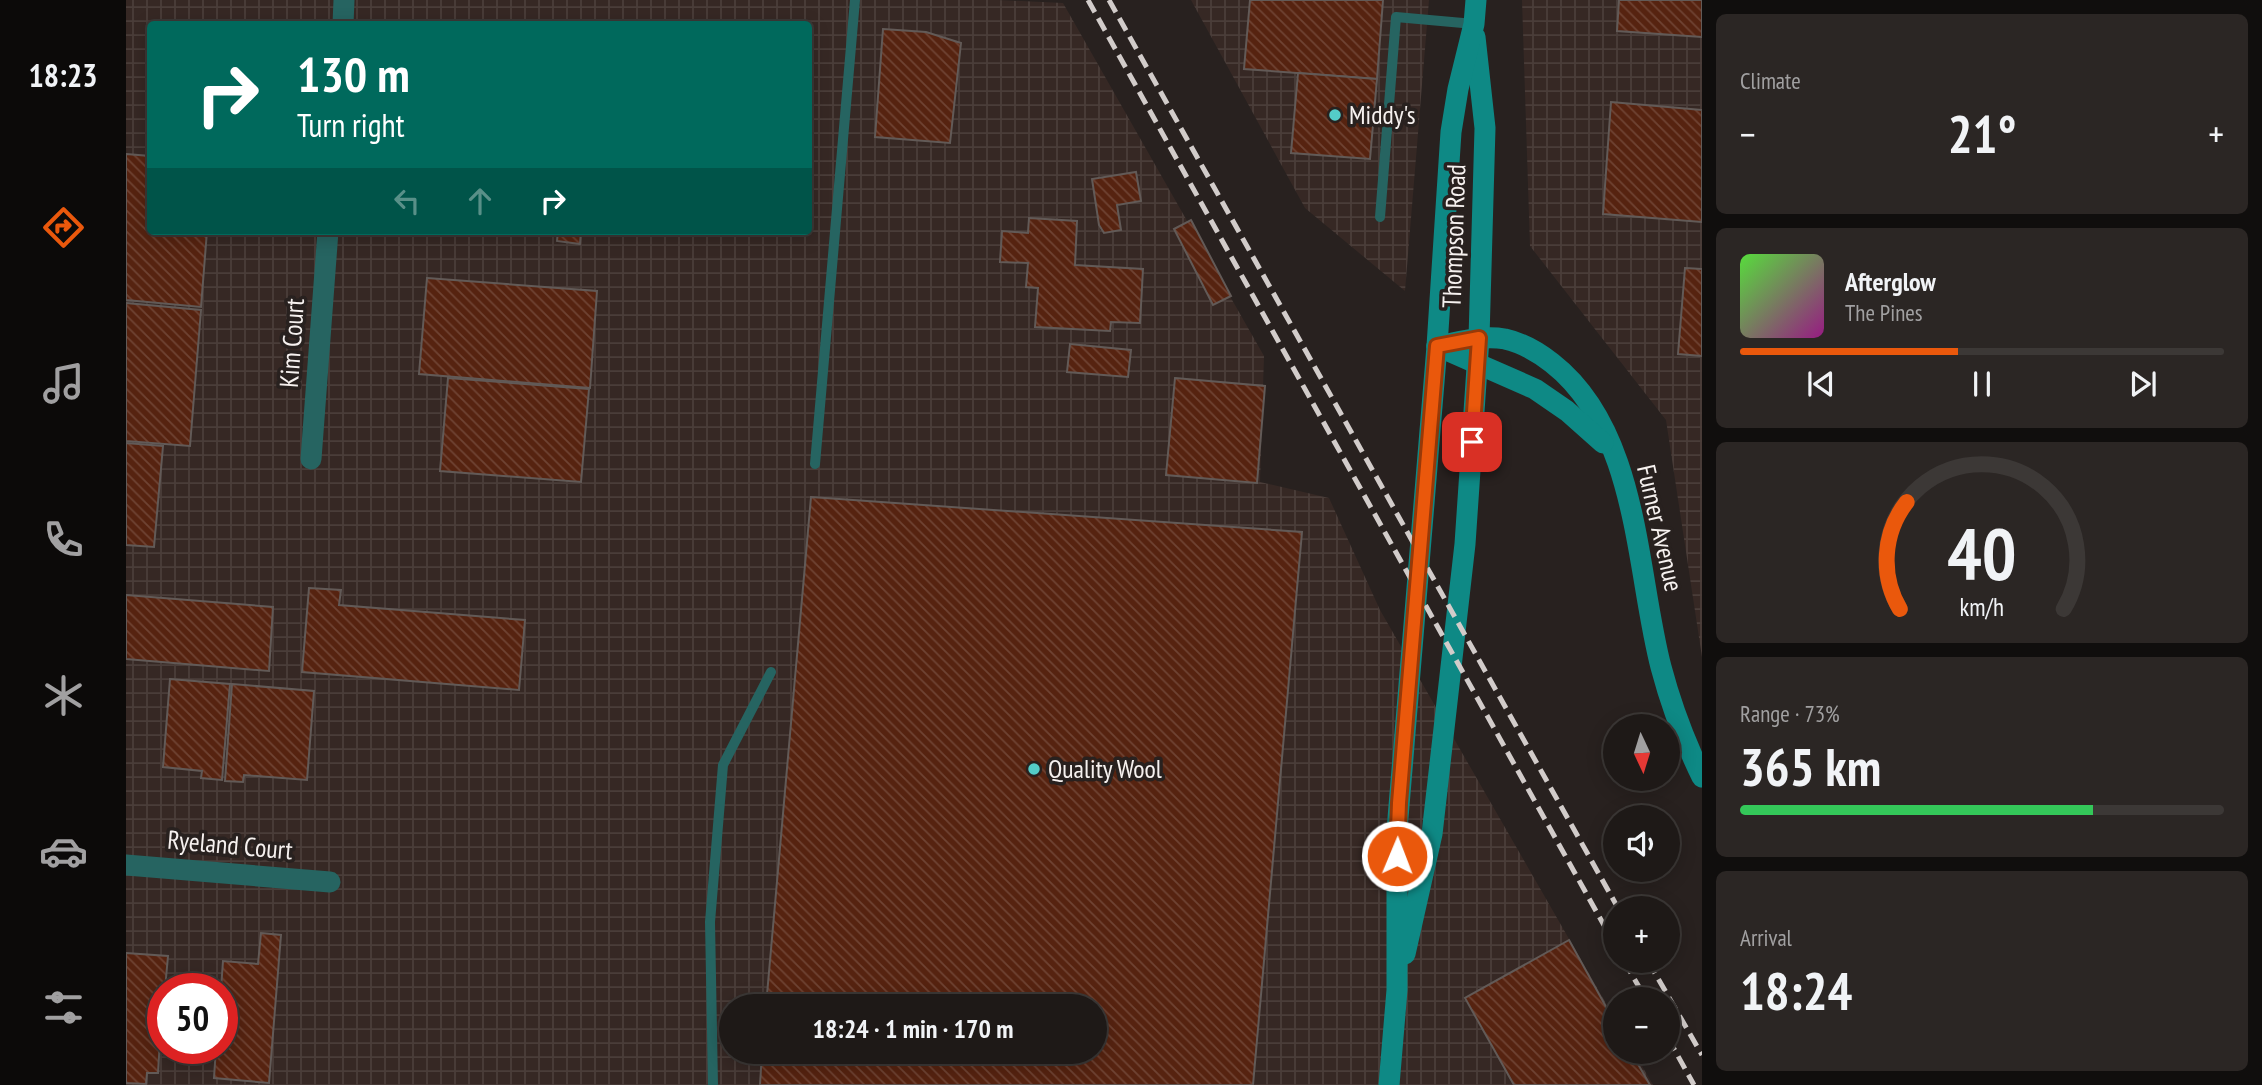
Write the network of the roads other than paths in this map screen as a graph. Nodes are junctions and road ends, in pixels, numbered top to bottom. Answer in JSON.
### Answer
{"nodes":[{"id":1,"x":344,"y":0,"type":"edge"},
{"id":2,"x":855,"y":0,"type":"edge"},
{"id":3,"x":1476,"y":0,"type":"edge"},
{"id":4,"x":343,"y":21,"type":"edge"},
{"id":5,"x":1474,"y":24,"type":"junction"},
{"id":6,"x":1380,"y":217,"type":"dead end"},
{"id":7,"x":328,"y":235,"type":"edge"},
{"id":8,"x":1479,"y":338,"type":"junction"},
{"id":9,"x":1437,"y":346,"type":"junction"},
{"id":10,"x":1478,"y":365,"type":"junction"},
{"id":11,"x":1612,"y":451,"type":"junction"},
{"id":12,"x":311,"y":459,"type":"dead end"},
{"id":13,"x":815,"y":464,"type":"dead end"},
{"id":14,"x":771,"y":672,"type":"dead end"},
{"id":15,"x":1702,"y":777,"type":"edge"},
{"id":16,"x":126,"y":865,"type":"edge"},
{"id":17,"x":330,"y":882,"type":"dead end"},
{"id":18,"x":1397,"y":990,"type":"junction"},
{"id":19,"x":713,"y":1085,"type":"edge"},
{"id":20,"x":1389,"y":1085,"type":"edge"}],
"edges":[{"from":1,"to":4,"type":"street"},
{"from":2,"to":13,"type":"lane"},
{"from":3,"to":5,"type":"main road","name":"Thompson Road"},
{"from":5,"to":6,"type":"lane"},
{"from":5,"to":8,"type":"main road","name":"Thompson Road"},
{"from":5,"to":9,"type":"main road","name":"Thompson Road"},
{"from":7,"to":12,"type":"street","name":"Kim Court"},
{"from":8,"to":9,"type":"main road","name":"Furner Avenue"},
{"from":8,"to":10,"type":"main road","name":"Thompson Road"},
{"from":8,"to":11,"type":"main road","name":"Furner Avenue"},
{"from":9,"to":10,"type":"main road","name":"Furner Avenue"},
{"from":9,"to":18,"type":"main road","name":"Thompson Road"},
{"from":10,"to":11,"type":"main road","name":"Furner Avenue"},
{"from":10,"to":18,"type":"main road","name":"Thompson Road"},
{"from":11,"to":15,"type":"main road","name":"Furner Avenue"},
{"from":14,"to":19,"type":"lane"},
{"from":16,"to":17,"type":"street","name":"Ryeland Court"},
{"from":18,"to":20,"type":"main road","name":"Thompson Road"}]}
